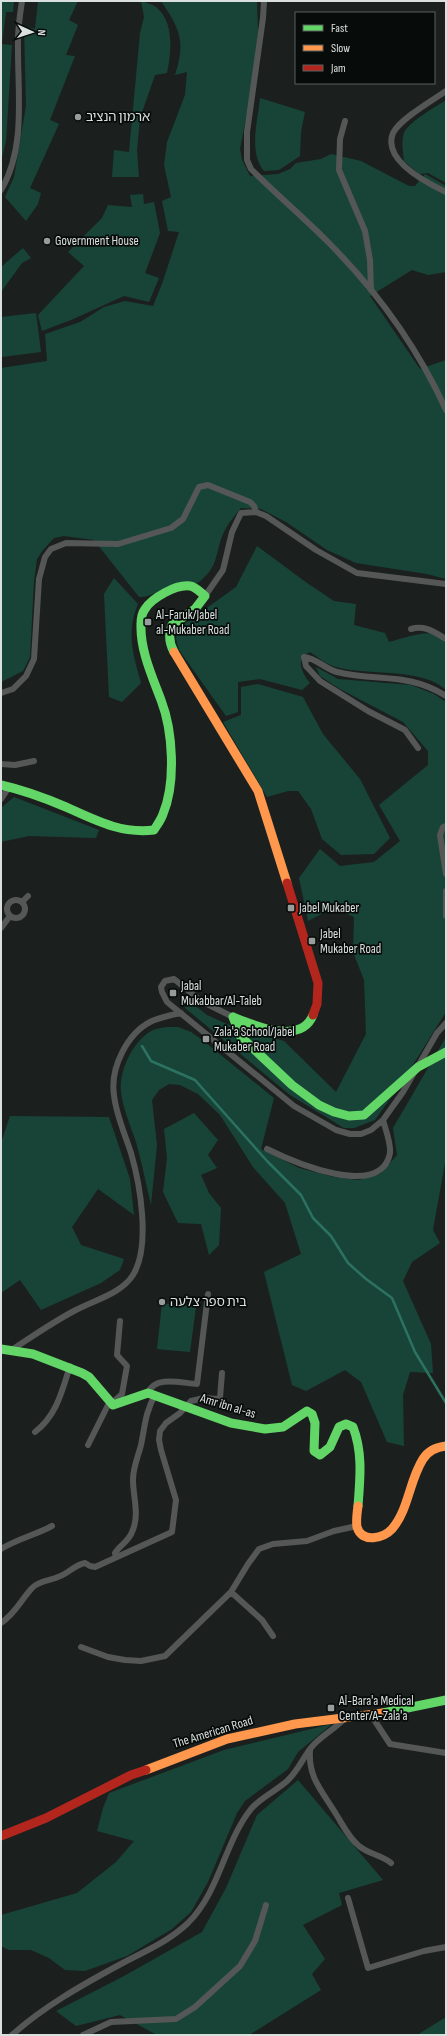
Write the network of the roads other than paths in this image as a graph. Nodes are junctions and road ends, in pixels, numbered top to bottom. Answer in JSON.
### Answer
{"nodes":[{"id":1,"x":22,"y":1,"type":"edge"},
{"id":2,"x":264,"y":1,"type":"edge"},
{"id":3,"x":446,"y":91,"type":"edge"},
{"id":4,"x":345,"y":121,"type":"dead end"},
{"id":5,"x":1,"y":190,"type":"edge"},
{"id":6,"x":446,"y":192,"type":"edge"},
{"id":7,"x":371,"y":290,"type":"junction"},
{"id":8,"x":446,"y":410,"type":"edge"},
{"id":9,"x":256,"y":512,"type":"junction"},
{"id":10,"x":446,"y":584,"type":"edge"},
{"id":11,"x":205,"y":596,"type":"junction"},
{"id":12,"x":411,"y":629,"type":"dead end"},
{"id":13,"x":446,"y":639,"type":"edge"},
{"id":14,"x":1,"y":693,"type":"edge"},
{"id":15,"x":446,"y":696,"type":"edge"},
{"id":16,"x":418,"y":748,"type":"dead end"},
{"id":17,"x":34,"y":761,"type":"dead end"},
{"id":18,"x":1,"y":764,"type":"edge"},
{"id":19,"x":5,"y":786,"type":"edge"},
{"id":20,"x":1,"y":799,"type":"edge"},
{"id":21,"x":446,"y":826,"type":"edge"},
{"id":22,"x":446,"y":874,"type":"edge"},
{"id":23,"x":446,"y":891,"type":"edge"},
{"id":24,"x":28,"y":896,"type":"dead end"},
{"id":25,"x":22,"y":902,"type":"junction"},
{"id":26,"x":10,"y":916,"type":"junction"},
{"id":27,"x":446,"y":916,"type":"edge"},
{"id":28,"x":1,"y":928,"type":"edge"},
{"id":29,"x":181,"y":1013,"type":"junction"},
{"id":30,"x":233,"y":1017,"type":"junction"},
{"id":31,"x":446,"y":1023,"type":"edge"},
{"id":32,"x":446,"y":1052,"type":"edge"},
{"id":33,"x":418,"y":1067,"type":"junction"},
{"id":34,"x":383,"y":1120,"type":"junction"},
{"id":35,"x":267,"y":1149,"type":"dead end"},
{"id":36,"x":208,"y":1294,"type":"dead end"},
{"id":37,"x":120,"y":1321,"type":"dead end"},
{"id":38,"x":1,"y":1349,"type":"edge"},
{"id":39,"x":13,"y":1349,"type":"junction"},
{"id":40,"x":70,"y":1366,"type":"junction"},
{"id":41,"x":222,"y":1373,"type":"dead end"},
{"id":42,"x":152,"y":1394,"type":"junction"},
{"id":43,"x":110,"y":1404,"type":"junction"},
{"id":44,"x":186,"y":1406,"type":"junction"},
{"id":45,"x":35,"y":1432,"type":"dead end"},
{"id":46,"x":88,"y":1445,"type":"dead end"},
{"id":47,"x":446,"y":1446,"type":"edge"},
{"id":48,"x":52,"y":1526,"type":"dead end"},
{"id":49,"x":357,"y":1526,"type":"junction"},
{"id":50,"x":1,"y":1549,"type":"edge"},
{"id":51,"x":116,"y":1557,"type":"junction"},
{"id":52,"x":231,"y":1592,"type":"junction"},
{"id":53,"x":1,"y":1623,"type":"edge"},
{"id":54,"x":274,"y":1636,"type":"dead end"},
{"id":55,"x":81,"y":1647,"type":"dead end"},
{"id":56,"x":446,"y":1700,"type":"edge"},
{"id":57,"x":371,"y":1715,"type":"junction"},
{"id":58,"x":344,"y":1719,"type":"junction"},
{"id":59,"x":310,"y":1749,"type":"junction"},
{"id":60,"x":446,"y":1753,"type":"edge"},
{"id":61,"x":1,"y":1836,"type":"edge"},
{"id":62,"x":391,"y":1863,"type":"dead end"},
{"id":63,"x":348,"y":1898,"type":"dead end"},
{"id":64,"x":266,"y":1905,"type":"dead end"},
{"id":65,"x":446,"y":1947,"type":"edge"},
{"id":66,"x":12,"y":2035,"type":"edge"},
{"id":67,"x":83,"y":2035,"type":"edge"}],
"edges":[{"from":1,"to":5,"type":"street"},
{"from":2,"to":7,"type":"street"},
{"from":3,"to":6,"type":"street"},
{"from":4,"to":7,"type":"street"},
{"from":7,"to":8,"type":"street"},
{"from":9,"to":10,"type":"street"},
{"from":9,"to":11,"type":"street"},
{"from":9,"to":14,"type":"street"},
{"from":11,"to":19,"type":"street"},
{"from":11,"to":30,"type":"street"},
{"from":12,"to":13,"type":"street"},
{"from":15,"to":16,"type":"street"},
{"from":17,"to":18,"type":"street"},
{"from":19,"to":20,"type":"street"},
{"from":21,"to":22,"type":"street"},
{"from":23,"to":27,"type":"street"},
{"from":24,"to":25,"type":"street"},
{"from":25,"to":26,"type":"street"},
{"from":25,"to":26,"type":"street"},
{"from":26,"to":28,"type":"street"},
{"from":29,"to":30,"type":"street"},
{"from":29,"to":34,"type":"street"},
{"from":29,"to":39,"type":"street"},
{"from":30,"to":33,"type":"street"},
{"from":31,"to":33,"type":"street"},
{"from":32,"to":33,"type":"street"},
{"from":33,"to":34,"type":"street"},
{"from":34,"to":35,"type":"street"},
{"from":36,"to":42,"type":"street"},
{"from":37,"to":43,"type":"street"},
{"from":38,"to":39,"type":"street"},
{"from":39,"to":40,"type":"street"},
{"from":40,"to":43,"type":"street"},
{"from":40,"to":45,"type":"street"},
{"from":41,"to":44,"type":"street"},
{"from":42,"to":43,"type":"street"},
{"from":42,"to":44,"type":"street","name":"Amr ibn al-as"},
{"from":42,"to":51,"type":"street"},
{"from":43,"to":46,"type":"street"},
{"from":44,"to":49,"type":"street","name":"Amr ibn al-as"},
{"from":44,"to":51,"type":"street"},
{"from":47,"to":49,"type":"street"},
{"from":48,"to":50,"type":"street"},
{"from":49,"to":52,"type":"street"},
{"from":51,"to":53,"type":"street"},
{"from":52,"to":54,"type":"street"},
{"from":52,"to":55,"type":"street"},
{"from":56,"to":57,"type":"street","name":"The American Road"},
{"from":57,"to":58,"type":"street","name":"The American Road"},
{"from":57,"to":60,"type":"street"},
{"from":58,"to":59,"type":"street"},
{"from":58,"to":61,"type":"street","name":"The American Road"},
{"from":59,"to":62,"type":"street"},
{"from":59,"to":66,"type":"street"},
{"from":63,"to":65,"type":"street"},
{"from":64,"to":67,"type":"street"}]}
